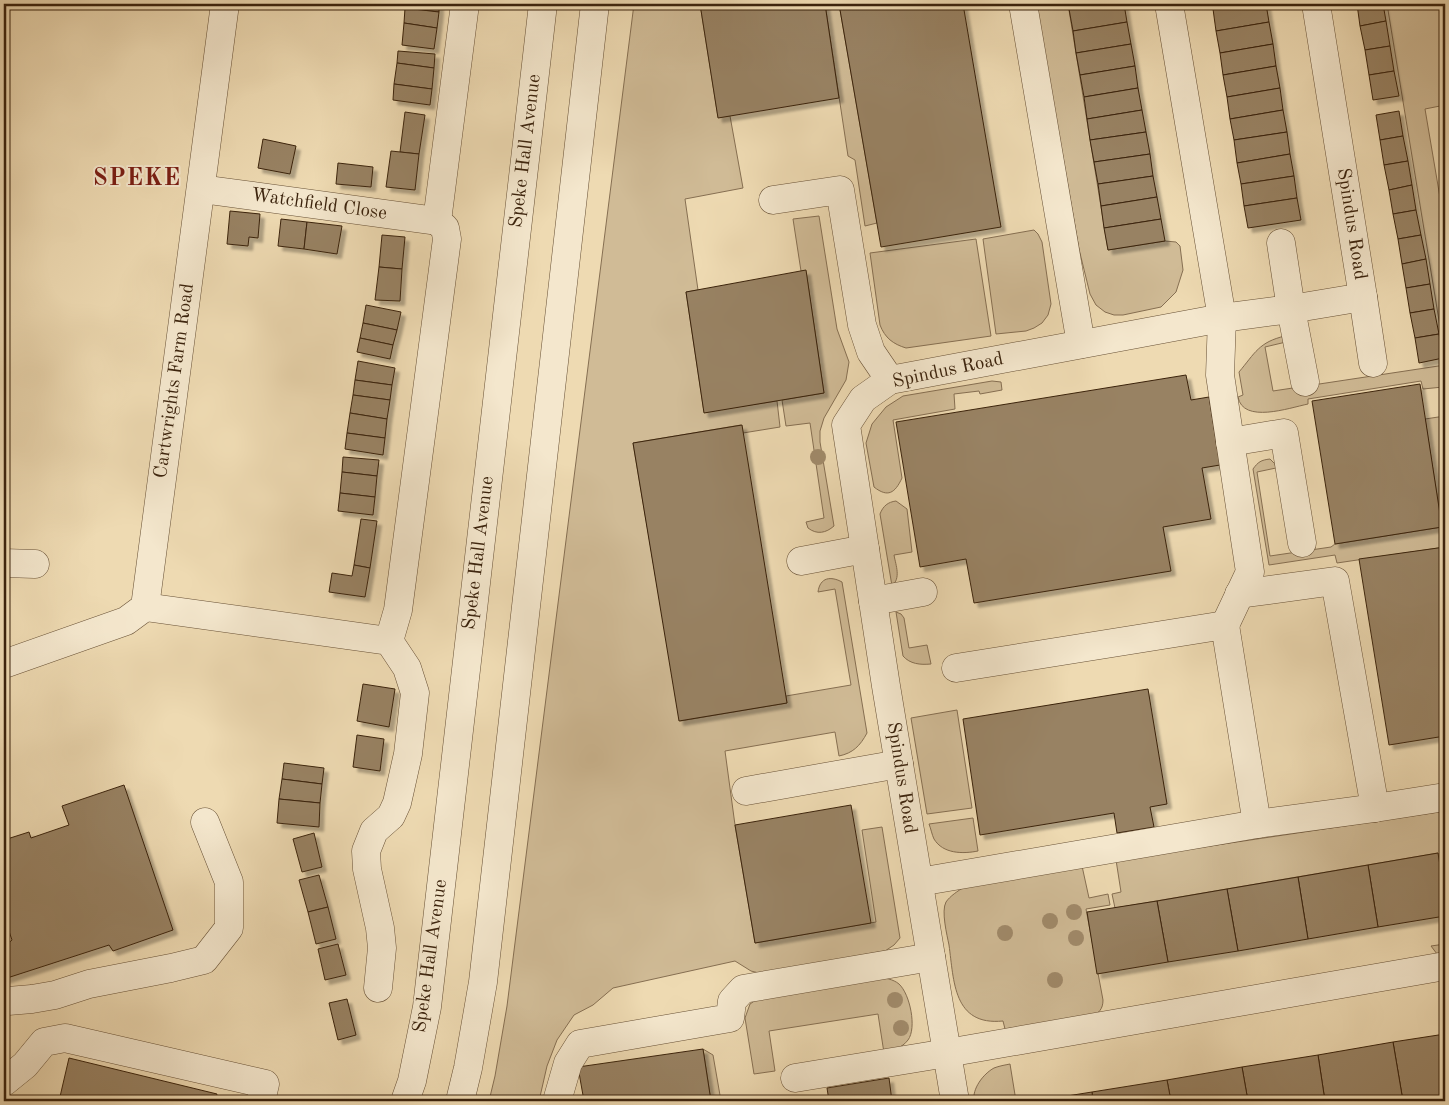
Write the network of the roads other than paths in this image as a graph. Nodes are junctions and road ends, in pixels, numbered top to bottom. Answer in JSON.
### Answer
{"nodes":[{"id":1,"x":225,"y":4,"type":"edge"},
{"id":2,"x":465,"y":4,"type":"edge"},
{"id":3,"x":543,"y":4,"type":"edge"},
{"id":4,"x":595,"y":4,"type":"edge"},
{"id":5,"x":1023,"y":4,"type":"edge"},
{"id":6,"x":1169,"y":4,"type":"edge"},
{"id":7,"x":1316,"y":4,"type":"edge"},
{"id":8,"x":201,"y":189,"type":"junction"},
{"id":9,"x":773,"y":200,"type":"dead end"},
{"id":10,"x":437,"y":221,"type":"junction"},
{"id":11,"x":1281,"y":243,"type":"dead end"},
{"id":12,"x":1363,"y":297,"type":"junction"},
{"id":13,"x":1291,"y":309,"type":"junction"},
{"id":14,"x":1222,"y":318,"type":"junction"},
{"id":15,"x":1081,"y":344,"type":"junction"},
{"id":16,"x":1373,"y":363,"type":"dead end"},
{"id":17,"x":890,"y":380,"type":"junction"},
{"id":18,"x":1305,"y":382,"type":"dead end"},
{"id":19,"x":1230,"y":442,"type":"junction"},
{"id":20,"x":1302,"y":543,"type":"dead end"},
{"id":21,"x":865,"y":549,"type":"junction"},
{"id":22,"x":801,"y":561,"type":"dead end"},
{"id":23,"x":4,"y":563,"type":"edge"},
{"id":24,"x":35,"y":564,"type":"dead end"},
{"id":25,"x":923,"y":592,"type":"dead end"},
{"id":26,"x":1239,"y":594,"type":"junction"},
{"id":27,"x":873,"y":600,"type":"junction"},
{"id":28,"x":145,"y":607,"type":"junction"},
{"id":29,"x":1225,"y":625,"type":"junction"},
{"id":30,"x":389,"y":641,"type":"junction"},
{"id":31,"x":4,"y":664,"type":"edge"},
{"id":32,"x":956,"y":668,"type":"dead end"},
{"id":33,"x":899,"y":764,"type":"junction"},
{"id":34,"x":746,"y":790,"type":"dead end"},
{"id":35,"x":1445,"y":797,"type":"edge"},
{"id":36,"x":1375,"y":808,"type":"junction"},
{"id":37,"x":205,"y":822,"type":"dead end"},
{"id":38,"x":1257,"y":824,"type":"junction"},
{"id":39,"x":919,"y":882,"type":"junction"},
{"id":40,"x":931,"y":957,"type":"junction"},
{"id":41,"x":1445,"y":966,"type":"edge"},
{"id":42,"x":378,"y":988,"type":"dead end"},
{"id":43,"x":4,"y":999,"type":"edge"},
{"id":44,"x":947,"y":1053,"type":"junction"},
{"id":45,"x":795,"y":1078,"type":"dead end"},
{"id":46,"x":4,"y":1082,"type":"edge"},
{"id":47,"x":261,"y":1101,"type":"edge"},
{"id":48,"x":405,"y":1101,"type":"edge"},
{"id":49,"x":460,"y":1101,"type":"edge"},
{"id":50,"x":557,"y":1101,"type":"edge"},
{"id":51,"x":955,"y":1101,"type":"edge"}],
"edges":[{"from":1,"to":8,"type":"street","name":"Cartwrights Farm Road"},
{"from":2,"to":10,"type":"street"},
{"from":3,"to":48,"type":"street","name":"Speke Hall Avenue"},
{"from":4,"to":49,"type":"street"},
{"from":5,"to":15,"type":"street"},
{"from":6,"to":14,"type":"street"},
{"from":7,"to":12,"type":"street","name":"Spindus Road"},
{"from":8,"to":10,"type":"street","name":"Watchfield Close"},
{"from":8,"to":28,"type":"street","name":"Cartwrights Farm Road"},
{"from":9,"to":17,"type":"street"},
{"from":10,"to":30,"type":"street"},
{"from":11,"to":13,"type":"street"},
{"from":12,"to":13,"type":"street","name":"Spindus Road"},
{"from":12,"to":16,"type":"street"},
{"from":13,"to":14,"type":"street","name":"Spindus Road"},
{"from":13,"to":18,"type":"street"},
{"from":14,"to":15,"type":"street","name":"Spindus Road"},
{"from":14,"to":19,"type":"street"},
{"from":15,"to":17,"type":"street","name":"Spindus Road"},
{"from":17,"to":21,"type":"street","name":"Spindus Road"},
{"from":19,"to":20,"type":"street"},
{"from":19,"to":26,"type":"street"},
{"from":21,"to":22,"type":"street"},
{"from":21,"to":27,"type":"street","name":"Spindus Road"},
{"from":23,"to":24,"type":"street"},
{"from":25,"to":27,"type":"street"},
{"from":26,"to":29,"type":"street"},
{"from":26,"to":36,"type":"street"},
{"from":27,"to":33,"type":"street","name":"Spindus Road"},
{"from":28,"to":30,"type":"street"},
{"from":28,"to":31,"type":"street"},
{"from":29,"to":32,"type":"street"},
{"from":29,"to":38,"type":"street"},
{"from":30,"to":42,"type":"street"},
{"from":33,"to":34,"type":"street"},
{"from":33,"to":39,"type":"street","name":"Spindus Road"},
{"from":35,"to":36,"type":"street"},
{"from":36,"to":38,"type":"street"},
{"from":37,"to":43,"type":"street"},
{"from":38,"to":39,"type":"street"},
{"from":39,"to":40,"type":"street","name":"Spindus Road"},
{"from":40,"to":44,"type":"street","name":"Spindus Road"},
{"from":40,"to":50,"type":"street"},
{"from":41,"to":44,"type":"street"},
{"from":44,"to":45,"type":"street"},
{"from":44,"to":51,"type":"street","name":"Spindus Road"},
{"from":46,"to":47,"type":"street"}]}
